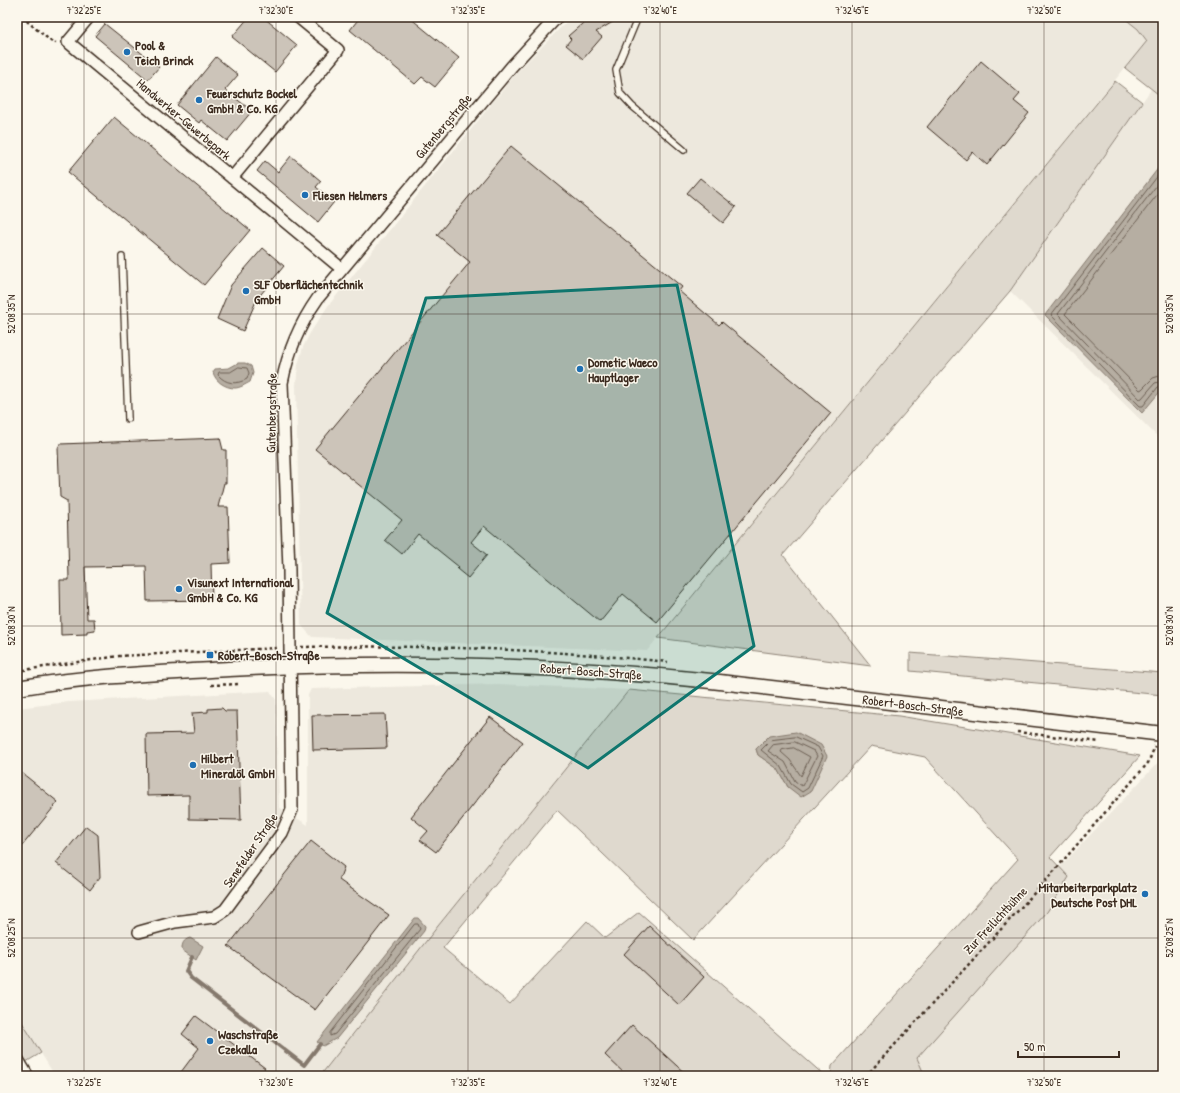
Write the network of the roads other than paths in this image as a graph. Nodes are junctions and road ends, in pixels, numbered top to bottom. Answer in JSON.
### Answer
{"nodes":[{"id":1,"x":89,"y":17,"type":"edge"},
{"id":2,"x":298,"y":17,"type":"edge"},
{"id":3,"x":557,"y":17,"type":"edge"},
{"id":4,"x":638,"y":17,"type":"edge"},
{"id":5,"x":684,"y":150,"type":"dead end"},
{"id":6,"x":232,"y":178,"type":"junction"},
{"id":7,"x":122,"y":257,"type":"dead end"},
{"id":8,"x":342,"y":269,"type":"junction"},
{"id":9,"x":128,"y":419,"type":"dead end"},
{"id":10,"x":289,"y":666,"type":"junction"},
{"id":11,"x":17,"y":688,"type":"edge"},
{"id":12,"x":1158,"y":740,"type":"edge"},
{"id":13,"x":139,"y":932,"type":"dead end"},
{"id":14,"x":17,"y":1061,"type":"edge"},
{"id":15,"x":26,"y":1076,"type":"edge"}],
"edges":[{"from":1,"to":6,"type":"street","name":"Handwerker-Gewerbepark"},
{"from":2,"to":6,"type":"street","name":"Handwerker-Gewerbepark"},
{"from":3,"to":8,"type":"street","name":"Gutenbergstraße"},
{"from":4,"to":5,"type":"lane"},
{"from":6,"to":8,"type":"street","name":"Handwerker-Gewerbepark"},
{"from":7,"to":9,"type":"lane"},
{"from":8,"to":10,"type":"street","name":"Gutenbergstraße"},
{"from":10,"to":11,"type":"street","name":"Robert-Bosch-Straße"},
{"from":10,"to":12,"type":"street","name":"Robert-Bosch-Straße"},
{"from":10,"to":13,"type":"street","name":"Senefelder Straße"},
{"from":14,"to":15,"type":"street"}]}
